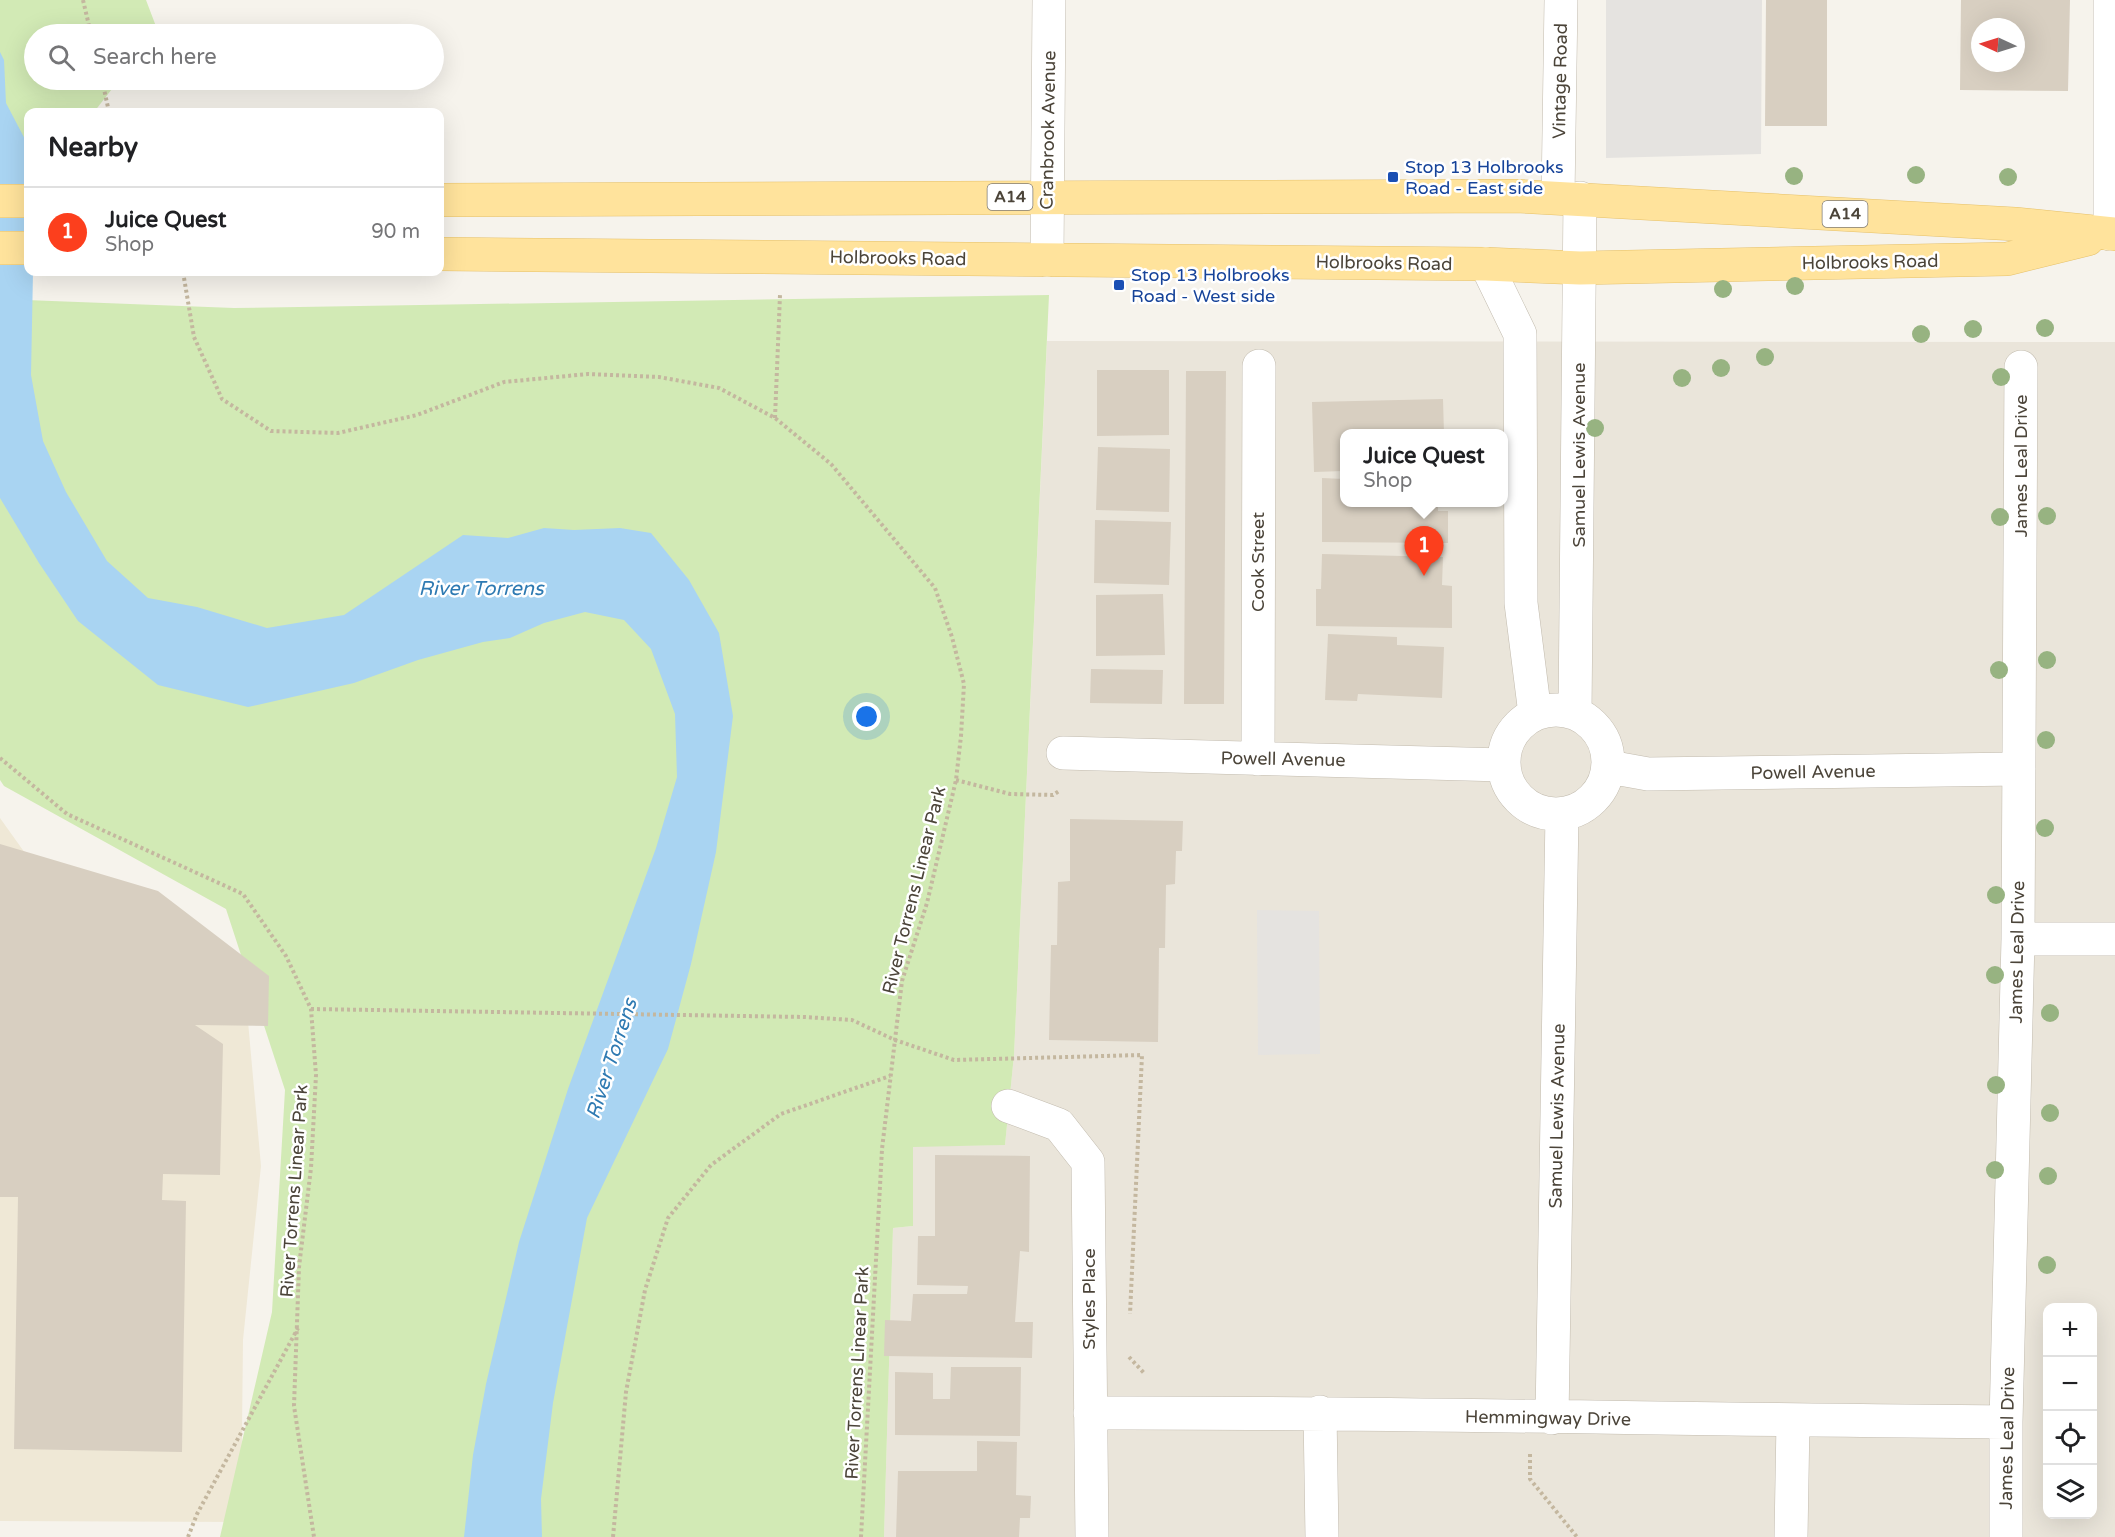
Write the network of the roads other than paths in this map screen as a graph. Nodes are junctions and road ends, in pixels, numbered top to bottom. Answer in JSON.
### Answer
{"nodes":[{"id":1,"x":1049,"y":0,"type":"edge"},
{"id":2,"x":1561,"y":0,"type":"edge"},
{"id":3,"x":2110,"y":0,"type":"edge"},
{"id":4,"x":1046,"y":196,"type":"junction"},
{"id":5,"x":1569,"y":198,"type":"junction"},
{"id":6,"x":444,"y":200,"type":"edge"},
{"id":7,"x":0,"y":201,"type":"edge"},
{"id":8,"x":24,"y":201,"type":"edge"},
{"id":9,"x":2112,"y":234,"type":"edge"},
{"id":10,"x":0,"y":248,"type":"edge"},
{"id":11,"x":24,"y":248,"type":"edge"},
{"id":12,"x":444,"y":254,"type":"edge"},
{"id":13,"x":1047,"y":260,"type":"junction"},
{"id":14,"x":1486,"y":264,"type":"junction"},
{"id":15,"x":1580,"y":268,"type":"junction"},
{"id":16,"x":1259,"y":366,"type":"dead end"},
{"id":17,"x":2021,"y":367,"type":"dead end"},
{"id":18,"x":1575,"y":712,"type":"junction"},
{"id":19,"x":1535,"y":714,"type":"junction"},
{"id":20,"x":1063,"y":753,"type":"dead end"},
{"id":21,"x":1258,"y":759,"type":"junction"},
{"id":22,"x":1503,"y":765,"type":"junction"},
{"id":23,"x":1608,"y":767,"type":"junction"},
{"id":24,"x":2019,"y":769,"type":"junction"},
{"id":25,"x":1562,"y":814,"type":"junction"},
{"id":26,"x":2018,"y":939,"type":"junction"},
{"id":27,"x":2115,"y":939,"type":"edge"},
{"id":28,"x":1008,"y":1106,"type":"dead end"},
{"id":29,"x":1320,"y":1412,"type":"junction"},
{"id":30,"x":1090,"y":1413,"type":"junction"},
{"id":31,"x":1552,"y":1418,"type":"junction"},
{"id":32,"x":1793,"y":1421,"type":"junction"},
{"id":33,"x":2006,"y":1422,"type":"junction"},
{"id":34,"x":1092,"y":1537,"type":"edge"},
{"id":35,"x":1322,"y":1537,"type":"edge"},
{"id":36,"x":1791,"y":1537,"type":"edge"},
{"id":37,"x":2006,"y":1537,"type":"edge"}],
"edges":[{"from":1,"to":4,"type":"street","name":"Cranbrook Avenue"},
{"from":2,"to":5,"type":"street","name":"Vintage Road"},
{"from":3,"to":9,"type":"street"},
{"from":4,"to":5,"type":"main road","number":"A14"},
{"from":4,"to":6,"type":"main road","number":"A14"},
{"from":4,"to":13,"type":"street","name":"Cranbrook Avenue"},
{"from":5,"to":9,"type":"main road","number":"A14"},
{"from":5,"to":15,"type":"street","name":"Samuel Lewis Avenue"},
{"from":7,"to":8,"type":"main road"},
{"from":9,"to":15,"type":"main road","name":"Holbrooks Road"},
{"from":10,"to":11,"type":"main road"},
{"from":12,"to":13,"type":"main road","name":"Holbrooks Road"},
{"from":13,"to":14,"type":"main road","name":"Holbrooks Road"},
{"from":14,"to":15,"type":"main road","name":"Holbrooks Road"},
{"from":14,"to":19,"type":"street"},
{"from":15,"to":18,"type":"street","name":"Samuel Lewis Avenue"},
{"from":16,"to":21,"type":"street","name":"Cook Street"},
{"from":17,"to":24,"type":"street","name":"James Leal Drive"},
{"from":18,"to":19,"type":"street"},
{"from":18,"to":23,"type":"street"},
{"from":19,"to":22,"type":"street"},
{"from":20,"to":21,"type":"street","name":"Powell Avenue"},
{"from":21,"to":22,"type":"street","name":"Powell Avenue"},
{"from":22,"to":25,"type":"street"},
{"from":23,"to":24,"type":"street","name":"Powell Avenue"},
{"from":23,"to":25,"type":"street"},
{"from":24,"to":26,"type":"street","name":"James Leal Drive"},
{"from":25,"to":31,"type":"street","name":"Samuel Lewis Avenue"},
{"from":26,"to":27,"type":"street"},
{"from":26,"to":33,"type":"street","name":"James Leal Drive"},
{"from":28,"to":30,"type":"street","name":"Styles Place"},
{"from":29,"to":30,"type":"street","name":"Hemmingway Drive"},
{"from":29,"to":31,"type":"street","name":"Hemmingway Drive"},
{"from":29,"to":35,"type":"street"},
{"from":30,"to":34,"type":"street","name":"Styles Place"},
{"from":31,"to":32,"type":"street","name":"Hemmingway Drive"},
{"from":32,"to":33,"type":"street","name":"Hemmingway Drive"},
{"from":32,"to":36,"type":"street"},
{"from":33,"to":37,"type":"street","name":"James Leal Drive"}]}
